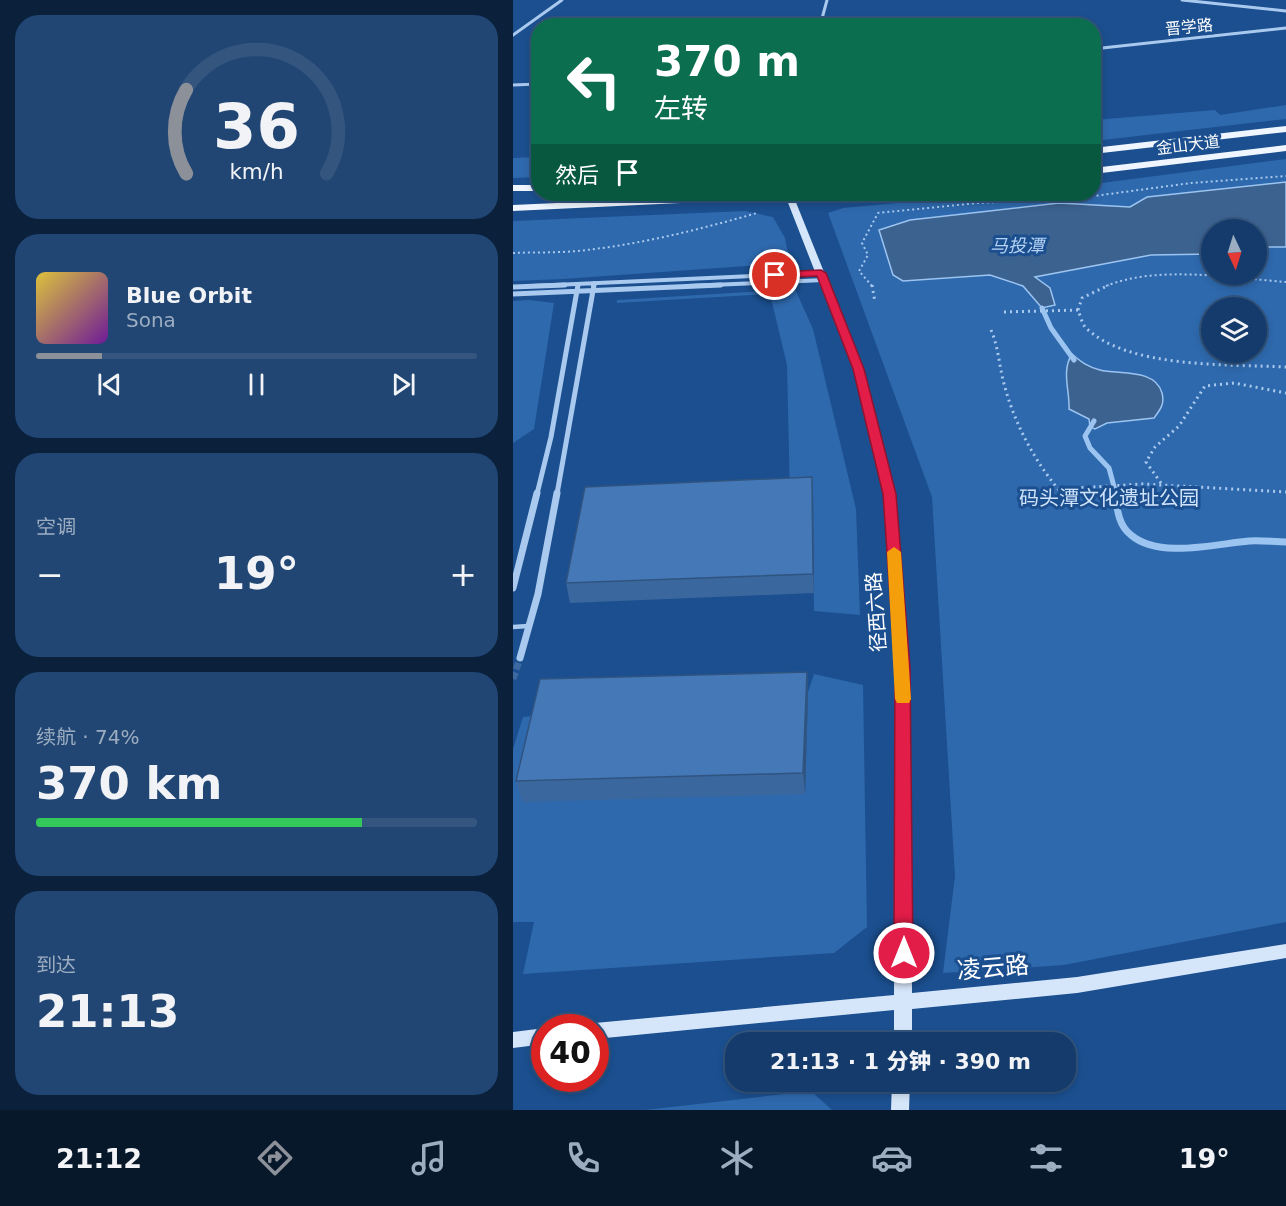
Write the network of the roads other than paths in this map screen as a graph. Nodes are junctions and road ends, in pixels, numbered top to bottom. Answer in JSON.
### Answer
{"nodes":[{"id":1,"x":562,"y":0,"type":"edge"},
{"id":2,"x":827,"y":0,"type":"edge"},
{"id":3,"x":1182,"y":0,"type":"edge"},
{"id":4,"x":1286,"y":11,"type":"edge"},
{"id":5,"x":537,"y":18,"type":"edge"},
{"id":6,"x":822,"y":18,"type":"edge"},
{"id":7,"x":531,"y":22,"type":"edge"},
{"id":8,"x":1286,"y":28,"type":"edge"},
{"id":9,"x":513,"y":35,"type":"edge"},
{"id":10,"x":1101,"y":48,"type":"edge"},
{"id":11,"x":531,"y":84,"type":"edge"},
{"id":12,"x":513,"y":85,"type":"edge"},
{"id":13,"x":1286,"y":129,"type":"edge"},
{"id":14,"x":1286,"y":147,"type":"edge"},
{"id":15,"x":1101,"y":150,"type":"edge"},
{"id":16,"x":1101,"y":170,"type":"edge"},
{"id":17,"x":513,"y":188,"type":"edge"},
{"id":18,"x":531,"y":188,"type":"edge"},
{"id":19,"x":662,"y":201,"type":"edge"},
{"id":20,"x":791,"y":201,"type":"edge"},
{"id":21,"x":513,"y":208,"type":"edge"},
{"id":22,"x":822,"y":277,"type":"junction"},
{"id":23,"x":578,"y":284,"type":"junction"},
{"id":24,"x":513,"y":287,"type":"edge"},
{"id":25,"x":594,"y":287,"type":"junction"},
{"id":26,"x":578,"y":291,"type":"junction"},
{"id":27,"x":513,"y":294,"type":"edge"},
{"id":28,"x":513,"y":588,"type":"edge"},
{"id":29,"x":528,"y":626,"type":"junction"},
{"id":30,"x":513,"y":627,"type":"edge"},
{"id":31,"x":520,"y":658,"type":"tunnel mouth"},
{"id":32,"x":1286,"y":951,"type":"edge"},
{"id":33,"x":904,"y":1000,"type":"junction"},
{"id":34,"x":609,"y":1030,"type":"edge"},
{"id":35,"x":903,"y":1032,"type":"edge"},
{"id":36,"x":531,"y":1038,"type":"edge"},
{"id":37,"x":513,"y":1040,"type":"edge"},
{"id":38,"x":901,"y":1092,"type":"edge"},
{"id":39,"x":900,"y":1110,"type":"edge"}],
"edges":[{"from":1,"to":5,"type":"street"},
{"from":2,"to":6,"type":"street"},
{"from":3,"to":4,"type":"street"},
{"from":7,"to":9,"type":"street"},
{"from":8,"to":10,"type":"street","name":"晋学路"},
{"from":11,"to":12,"type":"street"},
{"from":13,"to":15,"type":"main road","name":"金山大道"},
{"from":14,"to":16,"type":"main road","name":"金山大道"},
{"from":17,"to":18,"type":"main road"},
{"from":19,"to":21,"type":"main road"},
{"from":20,"to":22,"type":"street","name":"径西六路"},
{"from":22,"to":25,"type":"street"},
{"from":22,"to":33,"type":"street","name":"径西六路"},
{"from":23,"to":24,"type":"street"},
{"from":23,"to":25,"type":"street"},
{"from":23,"to":26,"type":"street"},
{"from":25,"to":26,"type":"street"},
{"from":25,"to":29,"type":"street"},
{"from":26,"to":27,"type":"street"},
{"from":26,"to":28,"type":"street"},
{"from":29,"to":30,"type":"lane"},
{"from":29,"to":31,"type":"street"},
{"from":32,"to":33,"type":"street","name":"凌云路"},
{"from":33,"to":34,"type":"street","name":"凌云路"},
{"from":33,"to":35,"type":"street","name":"径西六路"},
{"from":36,"to":37,"type":"street"},
{"from":38,"to":39,"type":"street"}]}
